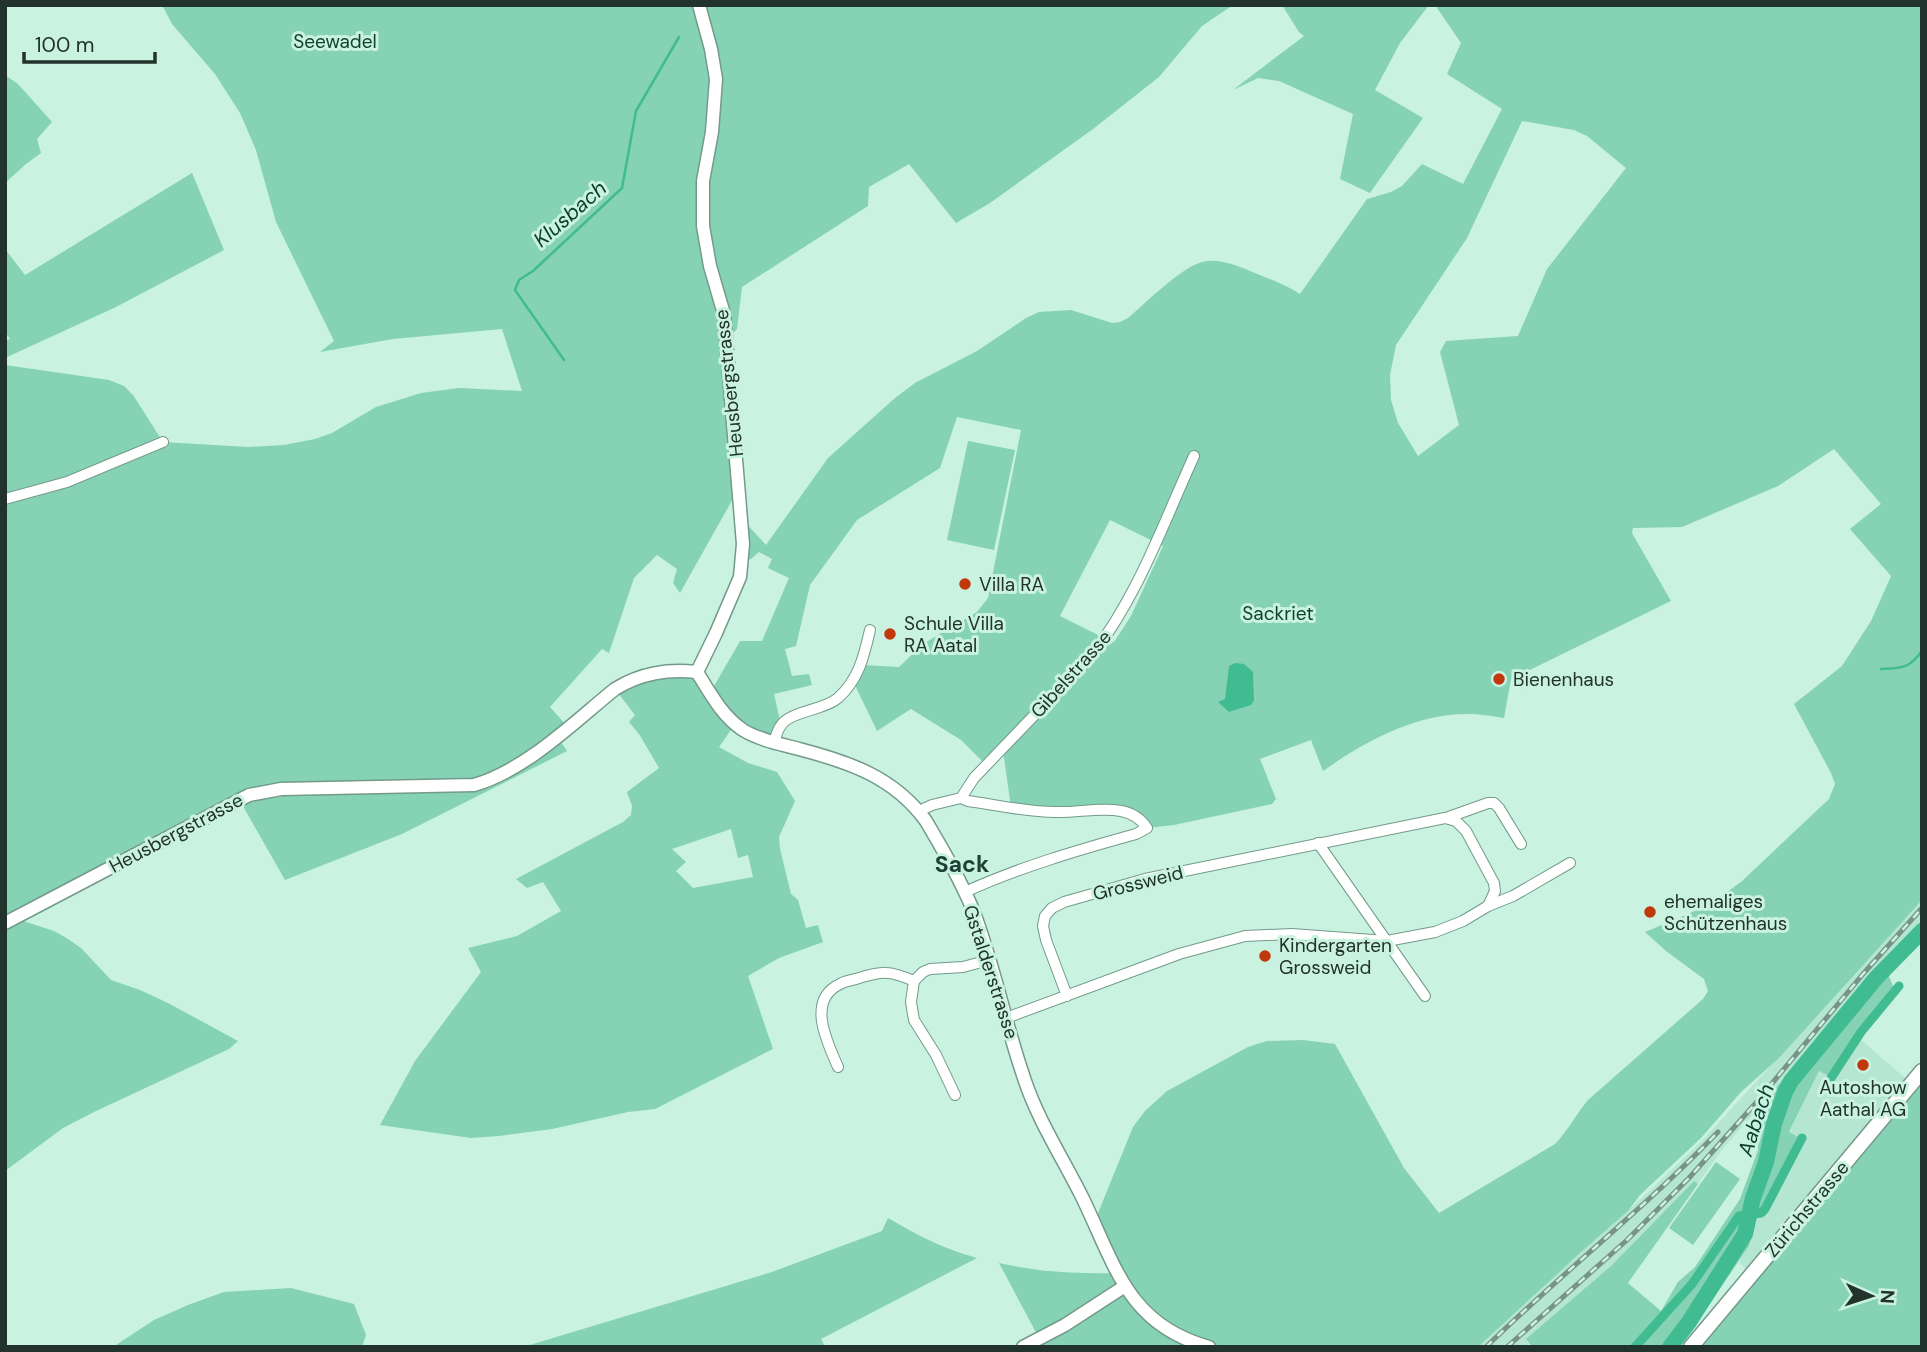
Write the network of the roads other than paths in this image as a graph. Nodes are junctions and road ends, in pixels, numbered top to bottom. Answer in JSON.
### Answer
{"nodes":[{"id":1,"x":699,"y":5,"type":"edge"},
{"id":2,"x":163,"y":442,"type":"dead end"},
{"id":3,"x":1194,"y":456,"type":"dead end"},
{"id":4,"x":5,"y":499,"type":"edge"},
{"id":5,"x":870,"y":630,"type":"dead end"},
{"id":6,"x":697,"y":672,"type":"junction"},
{"id":7,"x":774,"y":742,"type":"junction"},
{"id":8,"x":961,"y":798,"type":"junction"},
{"id":9,"x":919,"y":811,"type":"junction"},
{"id":10,"x":1445,"y":818,"type":"junction"},
{"id":11,"x":1318,"y":844,"type":"junction"},
{"id":12,"x":1521,"y":844,"type":"dead end"},
{"id":13,"x":1570,"y":863,"type":"dead end"},
{"id":14,"x":965,"y":892,"type":"junction"},
{"id":15,"x":1488,"y":906,"type":"junction"},
{"id":16,"x":5,"y":923,"type":"edge"},
{"id":17,"x":1387,"y":941,"type":"junction"},
{"id":18,"x":989,"y":960,"type":"junction"},
{"id":19,"x":914,"y":981,"type":"junction"},
{"id":20,"x":1067,"y":996,"type":"junction"},
{"id":21,"x":1425,"y":996,"type":"dead end"},
{"id":22,"x":1006,"y":1018,"type":"junction"},
{"id":23,"x":838,"y":1067,"type":"dead end"},
{"id":24,"x":1922,"y":1071,"type":"edge"},
{"id":25,"x":955,"y":1095,"type":"dead end"},
{"id":26,"x":1125,"y":1286,"type":"junction"},
{"id":27,"x":1023,"y":1347,"type":"edge"},
{"id":28,"x":1209,"y":1347,"type":"edge"},
{"id":29,"x":1691,"y":1347,"type":"edge"}],
"edges":[{"from":1,"to":6,"type":"street","name":"Heusbergstrasse"},
{"from":2,"to":4,"type":"street"},
{"from":3,"to":8,"type":"street","name":"Gibelstrasse"},
{"from":5,"to":7,"type":"street"},
{"from":6,"to":7,"type":"street","name":"Gstalderstrasse"},
{"from":6,"to":16,"type":"street","name":"Heusbergstrasse"},
{"from":7,"to":9,"type":"street","name":"Gstalderstrasse"},
{"from":8,"to":9,"type":"street"},
{"from":8,"to":14,"type":"street"},
{"from":9,"to":14,"type":"street","name":"Gstalderstrasse"},
{"from":10,"to":11,"type":"street","name":"Grossweid"},
{"from":10,"to":12,"type":"street","name":"Grossweid"},
{"from":10,"to":15,"type":"street"},
{"from":11,"to":17,"type":"street"},
{"from":11,"to":20,"type":"street","name":"Grossweid"},
{"from":13,"to":15,"type":"street"},
{"from":14,"to":18,"type":"street","name":"Gstalderstrasse"},
{"from":15,"to":17,"type":"street"},
{"from":17,"to":20,"type":"street"},
{"from":17,"to":21,"type":"street"},
{"from":18,"to":19,"type":"street"},
{"from":18,"to":22,"type":"street","name":"Gstalderstrasse"},
{"from":19,"to":23,"type":"street"},
{"from":19,"to":25,"type":"street"},
{"from":20,"to":22,"type":"street"},
{"from":22,"to":26,"type":"street","name":"Gstalderstrasse"},
{"from":24,"to":29,"type":"main road","name":"Zürichstrasse"},
{"from":26,"to":27,"type":"street"},
{"from":26,"to":28,"type":"street","name":"Gstalderstrasse"}]}
